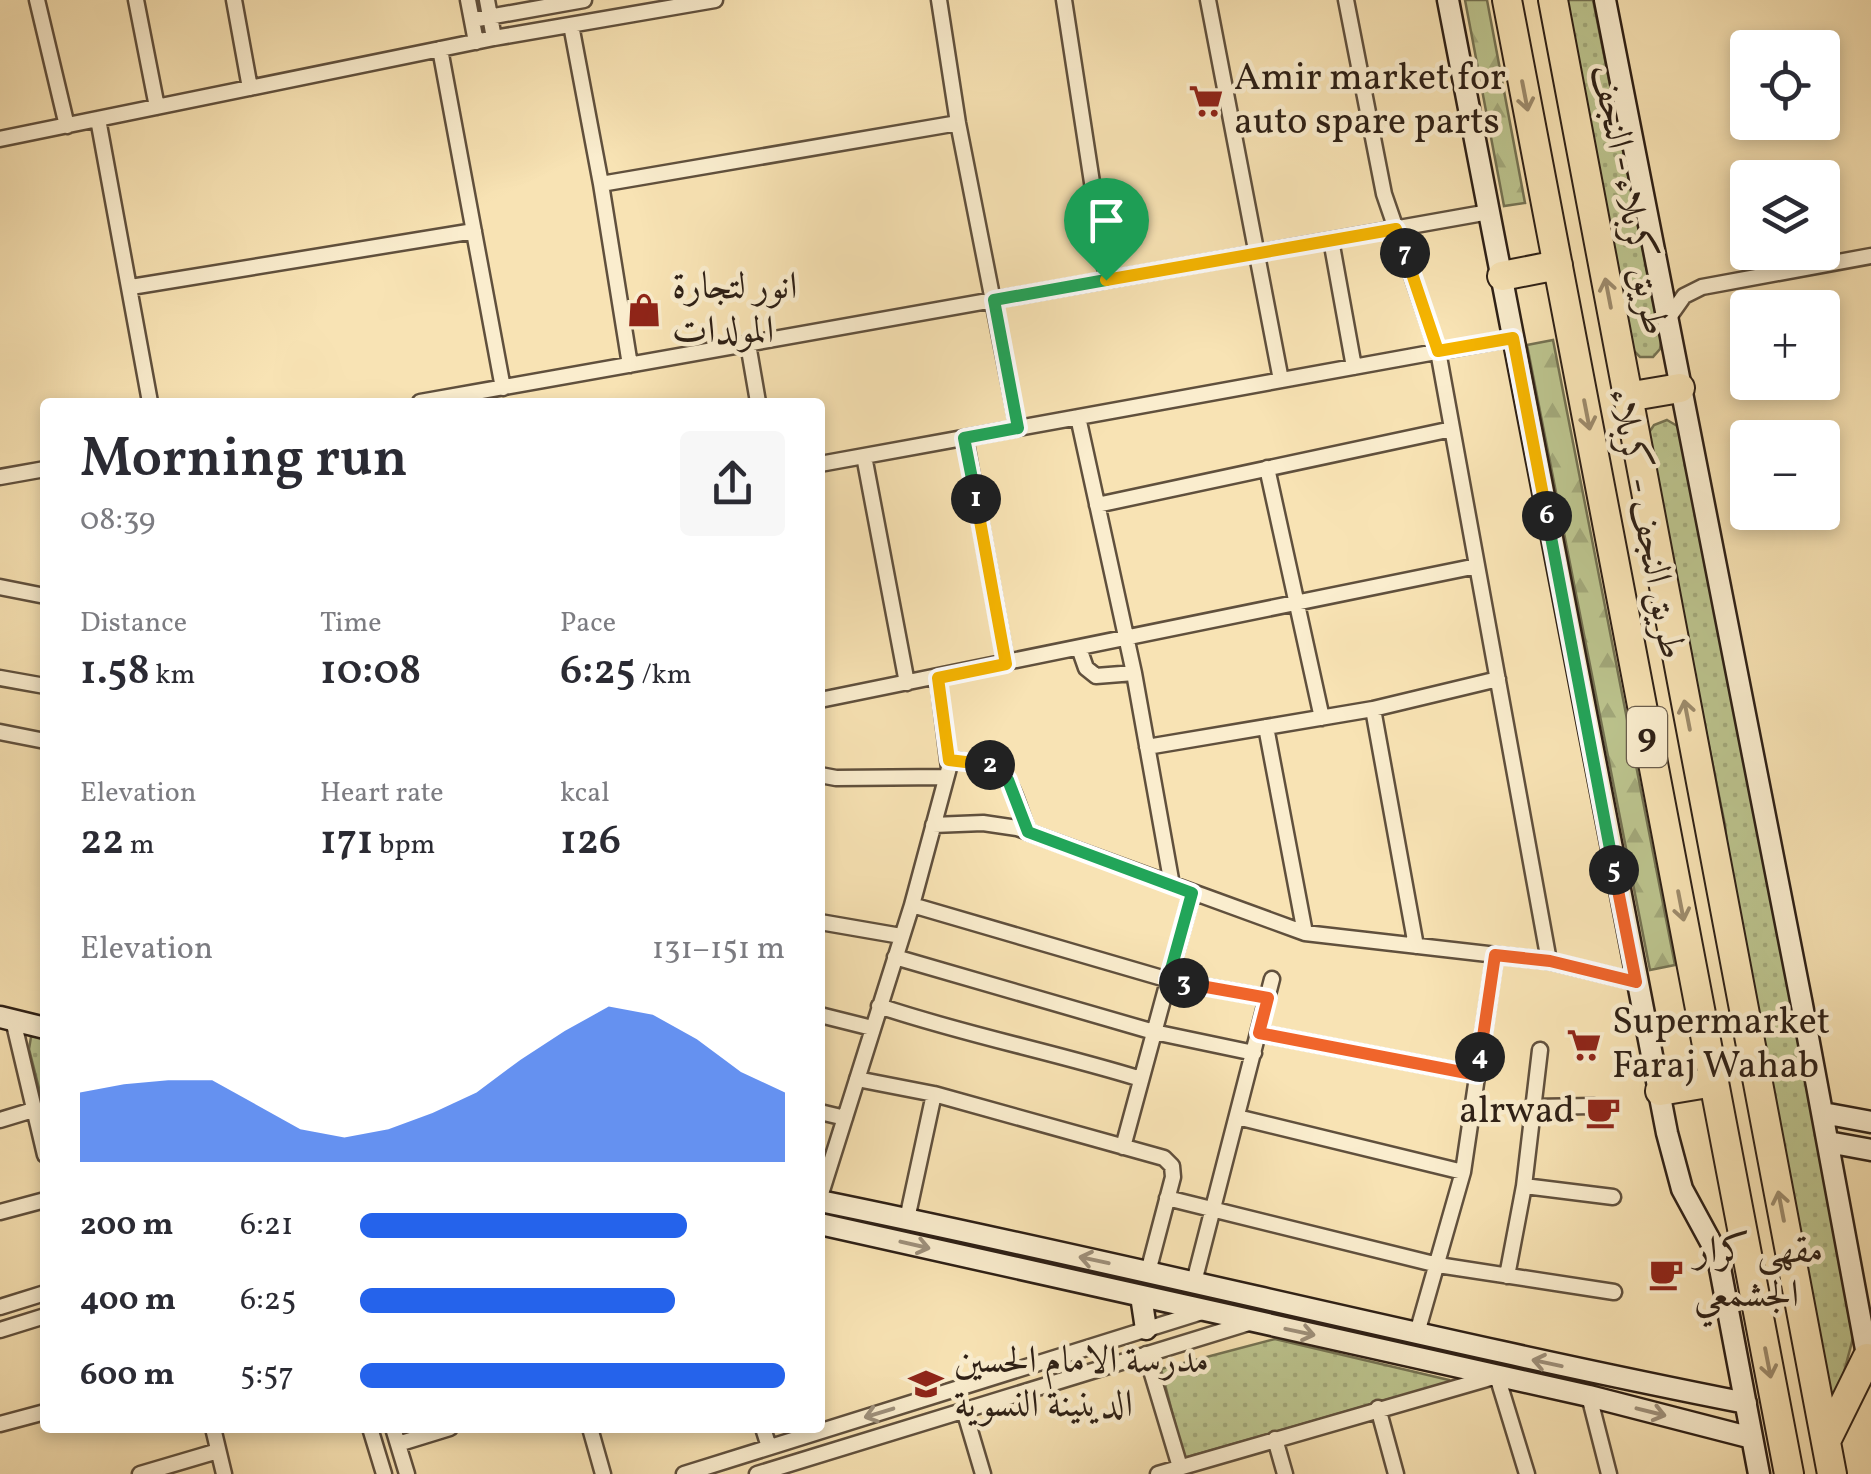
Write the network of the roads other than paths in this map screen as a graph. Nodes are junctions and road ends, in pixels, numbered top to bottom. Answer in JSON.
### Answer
{"nodes":[{"id":1,"x":37,"y":0,"type":"edge"},
{"id":2,"x":136,"y":0,"type":"edge"},
{"id":3,"x":234,"y":0,"type":"edge"},
{"id":4,"x":468,"y":0,"type":"edge"},
{"id":5,"x":487,"y":0,"type":"edge"},
{"id":6,"x":584,"y":0,"type":"edge"},
{"id":7,"x":715,"y":0,"type":"edge"},
{"id":8,"x":939,"y":0,"type":"edge"},
{"id":9,"x":1064,"y":0,"type":"edge"},
{"id":10,"x":1208,"y":0,"type":"edge"},
{"id":11,"x":1346,"y":0,"type":"edge"},
{"id":12,"x":1448,"y":0,"type":"edge"},
{"id":13,"x":1507,"y":0,"type":"edge"},
{"id":14,"x":1553,"y":0,"type":"edge"},
{"id":15,"x":1605,"y":0,"type":"edge"},
{"id":16,"x":490,"y":16,"type":"junction"},
{"id":17,"x":472,"y":20,"type":"junction"},
{"id":18,"x":571,"y":25,"type":"junction"},
{"id":19,"x":494,"y":38,"type":"junction"},
{"id":20,"x":476,"y":42,"type":"junction"},
{"id":21,"x":440,"y":49,"type":"junction"},
{"id":22,"x":250,"y":88,"type":"junction"},
{"id":23,"x":157,"y":107,"type":"junction"},
{"id":24,"x":98,"y":119,"type":"junction"},
{"id":25,"x":958,"y":123,"type":"junction"},
{"id":26,"x":67,"y":126,"type":"junction"},
{"id":27,"x":0,"y":140,"type":"edge"},
{"id":28,"x":601,"y":184,"type":"junction"},
{"id":29,"x":1489,"y":212,"type":"junction"},
{"id":30,"x":1396,"y":229,"type":"junction"},
{"id":31,"x":474,"y":231,"type":"junction"},
{"id":32,"x":1330,"y":240,"type":"junction"},
{"id":33,"x":1258,"y":254,"type":"junction"},
{"id":34,"x":1871,"y":256,"type":"edge"},
{"id":35,"x":1558,"y":264,"type":"junction"},
{"id":36,"x":1502,"y":276,"type":"junction"},
{"id":37,"x":1106,"y":280,"type":"junction"},
{"id":38,"x":131,"y":288,"type":"junction"},
{"id":39,"x":994,"y":300,"type":"junction"},
{"id":40,"x":1667,"y":320,"type":"junction"},
{"id":41,"x":1513,"y":338,"type":"junction"},
{"id":42,"x":748,"y":344,"type":"junction"},
{"id":43,"x":1438,"y":351,"type":"junction"},
{"id":44,"x":630,"y":365,"type":"junction"},
{"id":45,"x":1354,"y":367,"type":"junction"},
{"id":46,"x":1281,"y":380,"type":"junction"},
{"id":47,"x":503,"y":388,"type":"junction"},
{"id":48,"x":1680,"y":388,"type":"junction"},
{"id":49,"x":149,"y":398,"type":"edge"},
{"id":50,"x":447,"y":398,"type":"edge"},
{"id":51,"x":757,"y":398,"type":"edge"},
{"id":52,"x":1628,"y":398,"type":"junction"},
{"id":53,"x":1078,"y":417,"type":"junction"},
{"id":54,"x":1018,"y":428,"type":"junction"},
{"id":55,"x":1452,"y":429,"type":"junction"},
{"id":56,"x":964,"y":438,"type":"junction"},
{"id":57,"x":864,"y":456,"type":"junction"},
{"id":58,"x":825,"y":463,"type":"edge"},
{"id":59,"x":1267,"y":468,"type":"junction"},
{"id":60,"x":40,"y":470,"type":"edge"},
{"id":61,"x":0,"y":477,"type":"edge"},
{"id":62,"x":1097,"y":505,"type":"junction"},
{"id":63,"x":1478,"y":566,"type":"junction"},
{"id":64,"x":0,"y":587,"type":"edge"},
{"id":65,"x":40,"y":595,"type":"edge"},
{"id":66,"x":1297,"y":606,"type":"junction"},
{"id":67,"x":1126,"y":638,"type":"junction"},
{"id":68,"x":1079,"y":648,"type":"junction"},
{"id":69,"x":1006,"y":664,"type":"junction"},
{"id":70,"x":1134,"y":673,"type":"junction"},
{"id":71,"x":0,"y":678,"type":"edge"},
{"id":72,"x":938,"y":678,"type":"junction"},
{"id":73,"x":1498,"y":680,"type":"junction"},
{"id":74,"x":907,"y":684,"type":"junction"},
{"id":75,"x":40,"y":685,"type":"edge"},
{"id":76,"x":825,"y":699,"type":"edge"},
{"id":77,"x":1373,"y":708,"type":"junction"},
{"id":78,"x":1322,"y":718,"type":"junction"},
{"id":79,"x":1266,"y":727,"type":"junction"},
{"id":80,"x":0,"y":732,"type":"edge"},
{"id":81,"x":40,"y":740,"type":"edge"},
{"id":82,"x":1147,"y":747,"type":"junction"},
{"id":83,"x":949,"y":760,"type":"junction"},
{"id":84,"x":1698,"y":771,"type":"junction"},
{"id":85,"x":825,"y":776,"type":"edge"},
{"id":86,"x":946,"y":777,"type":"junction"},
{"id":87,"x":1655,"y":778,"type":"junction"},
{"id":88,"x":933,"y":825,"type":"junction"},
{"id":89,"x":1028,"y":832,"type":"junction"},
{"id":90,"x":1713,"y":846,"type":"junction"},
{"id":91,"x":1670,"y":851,"type":"junction"},
{"id":92,"x":1172,"y":885,"type":"junction"},
{"id":93,"x":1192,"y":893,"type":"junction"},
{"id":94,"x":912,"y":905,"type":"junction"},
{"id":95,"x":825,"y":923,"type":"edge"},
{"id":96,"x":1305,"y":933,"type":"junction"},
{"id":97,"x":901,"y":936,"type":"junction"},
{"id":98,"x":1416,"y":946,"type":"junction"},
{"id":99,"x":1495,"y":955,"type":"junction"},
{"id":100,"x":895,"y":956,"type":"junction"},
{"id":101,"x":1550,"y":961,"type":"junction"},
{"id":102,"x":1272,"y":979,"type":"dead end"},
{"id":103,"x":1168,"y":980,"type":"junction"},
{"id":104,"x":1636,"y":982,"type":"junction"},
{"id":105,"x":1268,"y":998,"type":"junction"},
{"id":106,"x":879,"y":1006,"type":"junction"},
{"id":107,"x":825,"y":1016,"type":"edge"},
{"id":108,"x":7,"y":1018,"type":"edge"},
{"id":109,"x":40,"y":1027,"type":"edge"},
{"id":110,"x":872,"y":1028,"type":"junction"},
{"id":111,"x":1154,"y":1032,"type":"junction"},
{"id":112,"x":1259,"y":1033,"type":"junction"},
{"id":113,"x":1540,"y":1050,"type":"dead end"},
{"id":114,"x":1254,"y":1053,"type":"junction"},
{"id":115,"x":1477,"y":1075,"type":"junction"},
{"id":116,"x":857,"y":1079,"type":"junction"},
{"id":117,"x":1141,"y":1080,"type":"junction"},
{"id":118,"x":1714,"y":1082,"type":"junction"},
{"id":119,"x":1660,"y":1091,"type":"junction"},
{"id":120,"x":934,"y":1094,"type":"junction"},
{"id":121,"x":1594,"y":1106,"type":"dead end"},
{"id":122,"x":1534,"y":1107,"type":"junction"},
{"id":123,"x":33,"y":1110,"type":"junction"},
{"id":124,"x":825,"y":1113,"type":"edge"},
{"id":125,"x":1823,"y":1113,"type":"junction"},
{"id":126,"x":845,"y":1118,"type":"junction"},
{"id":127,"x":1238,"y":1118,"type":"junction"},
{"id":128,"x":0,"y":1120,"type":"edge"},
{"id":129,"x":1871,"y":1122,"type":"edge"},
{"id":130,"x":40,"y":1136,"type":"edge"},
{"id":131,"x":1828,"y":1142,"type":"junction"},
{"id":132,"x":1123,"y":1146,"type":"junction"},
{"id":133,"x":1871,"y":1150,"type":"edge"},
{"id":134,"x":1463,"y":1172,"type":"junction"},
{"id":135,"x":825,"y":1184,"type":"edge"},
{"id":136,"x":1524,"y":1186,"type":"junction"},
{"id":137,"x":1613,"y":1197,"type":"dead end"},
{"id":138,"x":1168,"y":1198,"type":"junction"},
{"id":139,"x":40,"y":1201,"type":"edge"},
{"id":140,"x":825,"y":1201,"type":"edge"},
{"id":141,"x":1214,"y":1208,"type":"junction"},
{"id":142,"x":0,"y":1212,"type":"edge"},
{"id":143,"x":908,"y":1219,"type":"junction"},
{"id":144,"x":825,"y":1225,"type":"edge"},
{"id":145,"x":1438,"y":1265,"type":"junction"},
{"id":146,"x":1148,"y":1272,"type":"junction"},
{"id":147,"x":1507,"y":1276,"type":"junction"},
{"id":148,"x":1194,"y":1282,"type":"junction"},
{"id":149,"x":1614,"y":1292,"type":"dead end"},
{"id":150,"x":40,"y":1295,"type":"edge"},
{"id":151,"x":1141,"y":1296,"type":"junction"},
{"id":152,"x":0,"y":1307,"type":"edge"},
{"id":153,"x":1206,"y":1310,"type":"junction"},
{"id":154,"x":40,"y":1318,"type":"edge"},
{"id":155,"x":1252,"y":1322,"type":"junction"},
{"id":156,"x":1156,"y":1326,"type":"junction"},
{"id":157,"x":0,"y":1330,"type":"edge"},
{"id":158,"x":1417,"y":1334,"type":"junction"},
{"id":159,"x":1175,"y":1346,"type":"junction"},
{"id":160,"x":1146,"y":1354,"type":"junction"},
{"id":161,"x":1869,"y":1368,"type":"edge"},
{"id":162,"x":1497,"y":1376,"type":"junction"},
{"id":163,"x":1588,"y":1396,"type":"junction"},
{"id":164,"x":1746,"y":1403,"type":"junction"},
{"id":165,"x":1378,"y":1408,"type":"junction"},
{"id":166,"x":964,"y":1410,"type":"junction"},
{"id":167,"x":40,"y":1413,"type":"edge"},
{"id":168,"x":825,"y":1423,"type":"edge"},
{"id":169,"x":0,"y":1424,"type":"edge"},
{"id":170,"x":214,"y":1433,"type":"edge"},
{"id":171,"x":372,"y":1433,"type":"edge"},
{"id":172,"x":395,"y":1433,"type":"edge"},
{"id":173,"x":434,"y":1433,"type":"edge"},
{"id":174,"x":591,"y":1433,"type":"edge"},
{"id":175,"x":764,"y":1433,"type":"edge"},
{"id":176,"x":788,"y":1434,"type":"edge"},
{"id":177,"x":1752,"y":1438,"type":"junction"},
{"id":178,"x":1275,"y":1439,"type":"junction"},
{"id":179,"x":1826,"y":1441,"type":"junction"},
{"id":180,"x":398,"y":1444,"type":"junction"},
{"id":181,"x":769,"y":1448,"type":"junction"},
{"id":182,"x":218,"y":1451,"type":"junction"},
{"id":183,"x":1169,"y":1472,"type":"edge"},
{"id":184,"x":762,"y":1473,"type":"edge"},
{"id":185,"x":140,"y":1474,"type":"edge"},
{"id":186,"x":224,"y":1474,"type":"edge"},
{"id":187,"x":384,"y":1474,"type":"edge"},
{"id":188,"x":407,"y":1474,"type":"edge"},
{"id":189,"x":603,"y":1474,"type":"edge"},
{"id":190,"x":684,"y":1474,"type":"edge"},
{"id":191,"x":983,"y":1474,"type":"edge"},
{"id":192,"x":1285,"y":1474,"type":"edge"},
{"id":193,"x":1396,"y":1474,"type":"edge"},
{"id":194,"x":1527,"y":1474,"type":"edge"},
{"id":195,"x":1609,"y":1474,"type":"edge"},
{"id":196,"x":1759,"y":1474,"type":"edge"},
{"id":197,"x":1789,"y":1474,"type":"edge"},
{"id":198,"x":1832,"y":1474,"type":"edge"}],
"edges":[{"from":1,"to":26,"type":"street"},
{"from":2,"to":23,"type":"street"},
{"from":3,"to":22,"type":"street"},
{"from":4,"to":17,"type":"street"},
{"from":5,"to":16,"type":"street"},
{"from":6,"to":16,"type":"street"},
{"from":7,"to":18,"type":"street"},
{"from":8,"to":25,"type":"street"},
{"from":9,"to":37,"type":"street"},
{"from":10,"to":33,"type":"street"},
{"from":11,"to":30,"type":"street"},
{"from":12,"to":29,"type":"main road"},
{"from":13,"to":35,"type":"highway","name":"طريق النجف - كربلاء","number":"9","one_way":true},
{"from":52,"to":14,"type":"highway","name":"طريق كربلاء - النجف","number":"9","one_way":true},
{"from":15,"to":40,"type":"main road"},
{"from":16,"to":17,"type":"street"},
{"from":16,"to":19,"type":"street"},
{"from":17,"to":20,"type":"street"},
{"from":18,"to":19,"type":"street"},
{"from":18,"to":28,"type":"street"},
{"from":19,"to":20,"type":"street"},
{"from":20,"to":21,"type":"street"},
{"from":21,"to":22,"type":"street"},
{"from":21,"to":31,"type":"street"},
{"from":22,"to":23,"type":"street"},
{"from":23,"to":24,"type":"street"},
{"from":24,"to":26,"type":"street"},
{"from":24,"to":38,"type":"street"},
{"from":25,"to":28,"type":"street"},
{"from":25,"to":39,"type":"street"},
{"from":26,"to":27,"type":"street"},
{"from":28,"to":44,"type":"street"},
{"from":29,"to":30,"type":"street"},
{"from":29,"to":36,"type":"main road"},
{"from":30,"to":32,"type":"street"},
{"from":30,"to":43,"type":"street"},
{"from":31,"to":38,"type":"street"},
{"from":31,"to":47,"type":"street"},
{"from":32,"to":33,"type":"street"},
{"from":32,"to":45,"type":"street"},
{"from":33,"to":37,"type":"street"},
{"from":33,"to":46,"type":"street"},
{"from":34,"to":40,"type":"street"},
{"from":35,"to":36,"type":"highway"},
{"from":35,"to":87,"type":"highway","name":"طريق النجف - كربلاء","number":"9","one_way":true},
{"from":36,"to":41,"type":"main road"},
{"from":37,"to":39,"type":"street"},
{"from":38,"to":49,"type":"street"},
{"from":39,"to":42,"type":"street"},
{"from":39,"to":54,"type":"street"},
{"from":40,"to":48,"type":"main road"},
{"from":41,"to":43,"type":"street"},
{"from":41,"to":104,"type":"main road"},
{"from":42,"to":44,"type":"street"},
{"from":42,"to":51,"type":"street"},
{"from":43,"to":45,"type":"street"},
{"from":43,"to":55,"type":"street"},
{"from":44,"to":47,"type":"street"},
{"from":45,"to":46,"type":"street"},
{"from":46,"to":53,"type":"street"},
{"from":47,"to":50,"type":"street"},
{"from":48,"to":52,"type":"highway"},
{"from":48,"to":125,"type":"main road"},
{"from":84,"to":52,"type":"highway","name":"طريق كربلاء - النجف","number":"9","one_way":true},
{"from":53,"to":54,"type":"street"},
{"from":53,"to":62,"type":"street"},
{"from":54,"to":56,"type":"street"},
{"from":55,"to":59,"type":"street"},
{"from":55,"to":63,"type":"street"},
{"from":56,"to":57,"type":"street"},
{"from":56,"to":69,"type":"street"},
{"from":57,"to":58,"type":"street"},
{"from":57,"to":74,"type":"street"},
{"from":59,"to":62,"type":"street"},
{"from":59,"to":66,"type":"street"},
{"from":60,"to":61,"type":"street"},
{"from":62,"to":67,"type":"street"},
{"from":63,"to":66,"type":"street"},
{"from":63,"to":73,"type":"street"},
{"from":64,"to":65,"type":"street"},
{"from":66,"to":67,"type":"street"},
{"from":66,"to":78,"type":"street"},
{"from":67,"to":68,"type":"street"},
{"from":67,"to":70,"type":"street"},
{"from":68,"to":69,"type":"street"},
{"from":68,"to":70,"type":"street"},
{"from":69,"to":72,"type":"street"},
{"from":70,"to":82,"type":"street"},
{"from":71,"to":75,"type":"street"},
{"from":72,"to":74,"type":"street"},
{"from":72,"to":83,"type":"street"},
{"from":73,"to":77,"type":"street"},
{"from":73,"to":101,"type":"street"},
{"from":74,"to":76,"type":"street"},
{"from":77,"to":78,"type":"street"},
{"from":77,"to":98,"type":"street"},
{"from":78,"to":79,"type":"street"},
{"from":79,"to":82,"type":"street"},
{"from":79,"to":96,"type":"street"},
{"from":80,"to":81,"type":"street"},
{"from":82,"to":92,"type":"street"},
{"from":83,"to":86,"type":"street"},
{"from":83,"to":89,"type":"street"},
{"from":84,"to":87,"type":"highway"},
{"from":84,"to":90,"type":"highway","name":"طريق كربلاء - النجف","number":"9"},
{"from":85,"to":86,"type":"street"},
{"from":86,"to":88,"type":"street"},
{"from":87,"to":91,"type":"highway","name":"طريق النجف - كربلاء","number":"9"},
{"from":88,"to":89,"type":"street"},
{"from":88,"to":94,"type":"street"},
{"from":89,"to":92,"type":"street"},
{"from":90,"to":91,"type":"highway"},
{"from":179,"to":90,"type":"highway","name":"طريق كربلاء - النجف","number":"9","one_way":true},
{"from":91,"to":118,"type":"highway","name":"طريق النجف - كربلاء","number":"9","one_way":true},
{"from":92,"to":93,"type":"street"},
{"from":93,"to":96,"type":"street"},
{"from":93,"to":103,"type":"street"},
{"from":94,"to":97,"type":"street"},
{"from":94,"to":103,"type":"street"},
{"from":95,"to":97,"type":"street"},
{"from":96,"to":98,"type":"street"},
{"from":97,"to":100,"type":"street"},
{"from":98,"to":99,"type":"street"},
{"from":99,"to":101,"type":"street"},
{"from":99,"to":115,"type":"street"},
{"from":100,"to":106,"type":"street"},
{"from":100,"to":111,"type":"street"},
{"from":101,"to":104,"type":"street"},
{"from":102,"to":105,"type":"street"},
{"from":103,"to":105,"type":"street"},
{"from":103,"to":111,"type":"street"},
{"from":104,"to":119,"type":"main road"},
{"from":105,"to":112,"type":"street"},
{"from":106,"to":110,"type":"street"},
{"from":106,"to":117,"type":"street"},
{"from":107,"to":110,"type":"street"},
{"from":108,"to":109,"type":"main road"},
{"from":108,"to":123,"type":"street"},
{"from":110,"to":116,"type":"street"},
{"from":111,"to":114,"type":"street"},
{"from":111,"to":117,"type":"street"},
{"from":112,"to":114,"type":"street"},
{"from":112,"to":115,"type":"street"},
{"from":113,"to":122,"type":"street"},
{"from":114,"to":127,"type":"street"},
{"from":115,"to":134,"type":"street"},
{"from":116,"to":120,"type":"street"},
{"from":116,"to":126,"type":"street"},
{"from":117,"to":132,"type":"street"},
{"from":118,"to":119,"type":"highway"},
{"from":118,"to":197,"type":"highway","name":"طريق النجف - كربلاء","number":"9","one_way":true},
{"from":119,"to":164,"type":"main road"},
{"from":120,"to":132,"type":"street"},
{"from":120,"to":143,"type":"street"},
{"from":121,"to":122,"type":"street"},
{"from":122,"to":136,"type":"street"},
{"from":123,"to":128,"type":"street"},
{"from":123,"to":130,"type":"street"},
{"from":124,"to":126,"type":"street"},
{"from":125,"to":129,"type":"main road"},
{"from":125,"to":131,"type":"main road"},
{"from":126,"to":135,"type":"street"},
{"from":127,"to":134,"type":"street"},
{"from":127,"to":141,"type":"street"},
{"from":131,"to":133,"type":"main road"},
{"from":131,"to":161,"type":"main road"},
{"from":132,"to":138,"type":"street"},
{"from":134,"to":145,"type":"street"},
{"from":136,"to":137,"type":"street"},
{"from":136,"to":147,"type":"street"},
{"from":138,"to":141,"type":"street"},
{"from":138,"to":146,"type":"street"},
{"from":139,"to":142,"type":"street"},
{"from":140,"to":143,"type":"main road"},
{"from":141,"to":145,"type":"street"},
{"from":141,"to":148,"type":"street"},
{"from":146,"to":143,"type":"main road","one_way":true},
{"from":144,"to":151,"type":"main road","one_way":true},
{"from":145,"to":147,"type":"street"},
{"from":145,"to":158,"type":"street"},
{"from":146,"to":148,"type":"main road"},
{"from":147,"to":149,"type":"street"},
{"from":148,"to":158,"type":"main road"},
{"from":150,"to":152,"type":"street"},
{"from":151,"to":153,"type":"main road"},
{"from":151,"to":156,"type":"main road"},
{"from":153,"to":155,"type":"main road"},
{"from":153,"to":156,"type":"street"},
{"from":154,"to":157,"type":"street"},
{"from":155,"to":159,"type":"street"},
{"from":155,"to":162,"type":"main road","one_way":true},
{"from":156,"to":159,"type":"street"},
{"from":156,"to":168,"type":"street","one_way":true},
{"from":164,"to":158,"type":"main road","one_way":true},
{"from":159,"to":160,"type":"street"},
{"from":160,"to":166,"type":"street"},
{"from":160,"to":183,"type":"street"},
{"from":161,"to":179,"type":"highway"},
{"from":162,"to":163,"type":"main road"},
{"from":162,"to":165,"type":"street"},
{"from":162,"to":194,"type":"street"},
{"from":163,"to":177,"type":"main road","one_way":true},
{"from":163,"to":195,"type":"street"},
{"from":164,"to":177,"type":"main road"},
{"from":165,"to":178,"type":"street"},
{"from":165,"to":193,"type":"street"},
{"from":166,"to":184,"type":"street"},
{"from":166,"to":191,"type":"street"},
{"from":167,"to":169,"type":"street"},
{"from":170,"to":182,"type":"street"},
{"from":171,"to":187,"type":"street"},
{"from":172,"to":180,"type":"street"},
{"from":173,"to":180,"type":"street"},
{"from":174,"to":189,"type":"street"},
{"from":175,"to":181,"type":"street"},
{"from":176,"to":181,"type":"street"},
{"from":177,"to":196,"type":"main road"},
{"from":178,"to":183,"type":"street"},
{"from":178,"to":192,"type":"street"},
{"from":179,"to":198,"type":"highway","name":"طريق كربلاء - النجف","number":"9"},
{"from":180,"to":188,"type":"street"},
{"from":181,"to":190,"type":"street"},
{"from":182,"to":185,"type":"street"},
{"from":182,"to":186,"type":"street"}]}
